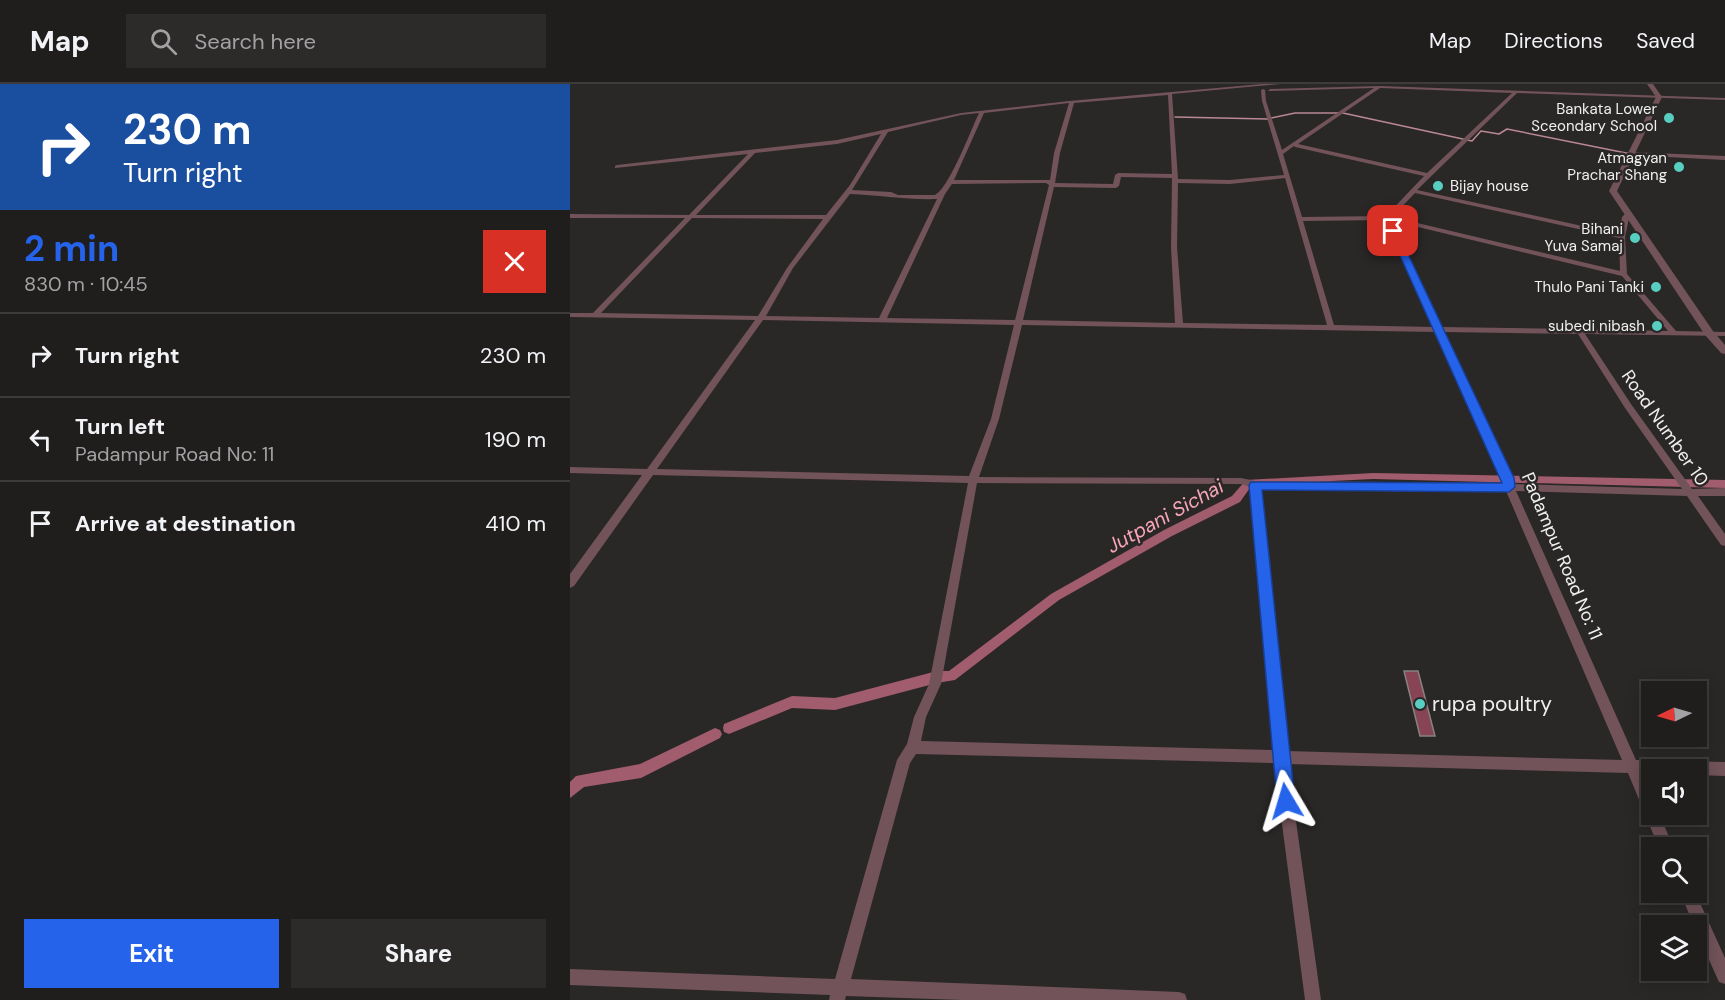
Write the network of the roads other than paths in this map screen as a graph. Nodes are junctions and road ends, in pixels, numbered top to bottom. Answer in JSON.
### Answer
{"nodes":[{"id":1,"x":1278,"y":84,"type":"edge"},
{"id":2,"x":1496,"y":84,"type":"edge"},
{"id":3,"x":1650,"y":84,"type":"edge"},
{"id":4,"x":1378,"y":86,"type":"edge"},
{"id":5,"x":1262,"y":88,"type":"edge"},
{"id":6,"x":1499,"y":91,"type":"junction"},
{"id":7,"x":1516,"y":92,"type":"junction"},
{"id":8,"x":1170,"y":93,"type":"junction"},
{"id":9,"x":1659,"y":97,"type":"junction"},
{"id":10,"x":1725,"y":99,"type":"edge"},
{"id":11,"x":1072,"y":102,"type":"junction"},
{"id":12,"x":982,"y":112,"type":"junction"},
{"id":13,"x":880,"y":133,"type":"junction"},
{"id":14,"x":1295,"y":145,"type":"junction"},
{"id":15,"x":754,"y":151,"type":"junction"},
{"id":16,"x":1281,"y":153,"type":"junction"},
{"id":17,"x":1630,"y":154,"type":"junction"},
{"id":18,"x":1725,"y":158,"type":"edge"},
{"id":19,"x":618,"y":167,"type":"dead end"},
{"id":20,"x":1428,"y":175,"type":"junction"},
{"id":21,"x":1287,"y":176,"type":"junction"},
{"id":22,"x":1174,"y":178,"type":"junction"},
{"id":23,"x":950,"y":182,"type":"junction"},
{"id":24,"x":1052,"y":185,"type":"junction"},
{"id":25,"x":1414,"y":191,"type":"junction"},
{"id":26,"x":847,"y":192,"type":"junction"},
{"id":27,"x":942,"y":194,"type":"junction"},
{"id":28,"x":1628,"y":214,"type":"junction"},
{"id":29,"x":570,"y":216,"type":"edge"},
{"id":30,"x":693,"y":216,"type":"junction"},
{"id":31,"x":825,"y":217,"type":"junction"},
{"id":32,"x":1388,"y":218,"type":"junction"},
{"id":33,"x":1299,"y":219,"type":"junction"},
{"id":34,"x":1622,"y":237,"type":"junction"},
{"id":35,"x":1624,"y":274,"type":"junction"},
{"id":36,"x":570,"y":315,"type":"edge"},
{"id":37,"x":595,"y":315,"type":"junction"},
{"id":38,"x":761,"y":318,"type":"junction"},
{"id":39,"x":882,"y":320,"type":"junction"},
{"id":40,"x":1020,"y":322,"type":"junction"},
{"id":41,"x":1179,"y":325,"type":"junction"},
{"id":42,"x":1331,"y":327,"type":"junction"},
{"id":43,"x":1438,"y":327,"type":"junction"},
{"id":44,"x":1580,"y":330,"type":"junction"},
{"id":45,"x":1674,"y":333,"type":"junction"},
{"id":46,"x":1709,"y":333,"type":"junction"},
{"id":47,"x":1725,"y":334,"type":"edge"},
{"id":48,"x":1725,"y":351,"type":"edge"},
{"id":49,"x":570,"y":470,"type":"edge"},
{"id":50,"x":651,"y":471,"type":"junction"},
{"id":51,"x":973,"y":480,"type":"junction"},
{"id":52,"x":1255,"y":485,"type":"junction"},
{"id":53,"x":1509,"y":487,"type":"junction"},
{"id":54,"x":1688,"y":491,"type":"junction"},
{"id":55,"x":1725,"y":492,"type":"edge"},
{"id":56,"x":1725,"y":542,"type":"edge"},
{"id":57,"x":570,"y":584,"type":"edge"},
{"id":58,"x":913,"y":747,"type":"junction"},
{"id":59,"x":1280,"y":757,"type":"junction"},
{"id":60,"x":1630,"y":766,"type":"junction"},
{"id":61,"x":1725,"y":769,"type":"edge"},
{"id":62,"x":1641,"y":790,"type":"edge"},
{"id":63,"x":1692,"y":903,"type":"edge"},
{"id":64,"x":570,"y":976,"type":"edge"},
{"id":65,"x":1725,"y":976,"type":"edge"},
{"id":66,"x":838,"y":993,"type":"edge"},
{"id":67,"x":1179,"y":1000,"type":"edge"},
{"id":68,"x":1313,"y":1000,"type":"edge"}],
"edges":[{"from":1,"to":5,"type":"street"},
{"from":2,"to":6,"type":"street"},
{"from":3,"to":9,"type":"street"},
{"from":4,"to":5,"type":"street"},
{"from":4,"to":6,"type":"street"},
{"from":4,"to":14,"type":"street"},
{"from":5,"to":8,"type":"street"},
{"from":5,"to":16,"type":"street"},
{"from":6,"to":7,"type":"street"},
{"from":7,"to":9,"type":"street"},
{"from":7,"to":20,"type":"street"},
{"from":8,"to":11,"type":"street"},
{"from":8,"to":22,"type":"street"},
{"from":9,"to":10,"type":"street"},
{"from":9,"to":17,"type":"street"},
{"from":11,"to":12,"type":"street"},
{"from":11,"to":24,"type":"street"},
{"from":12,"to":13,"type":"street"},
{"from":12,"to":23,"type":"street"},
{"from":13,"to":15,"type":"street"},
{"from":13,"to":26,"type":"street"},
{"from":14,"to":16,"type":"street"},
{"from":14,"to":20,"type":"street"},
{"from":15,"to":19,"type":"street"},
{"from":15,"to":30,"type":"street"},
{"from":16,"to":21,"type":"street"},
{"from":17,"to":18,"type":"street"},
{"from":17,"to":28,"type":"street"},
{"from":20,"to":25,"type":"street"},
{"from":21,"to":22,"type":"street"},
{"from":21,"to":33,"type":"street"},
{"from":22,"to":24,"type":"street"},
{"from":22,"to":41,"type":"street"},
{"from":23,"to":24,"type":"street"},
{"from":23,"to":27,"type":"street"},
{"from":24,"to":40,"type":"street"},
{"from":25,"to":32,"type":"street"},
{"from":25,"to":34,"type":"street"},
{"from":26,"to":27,"type":"street"},
{"from":26,"to":31,"type":"street"},
{"from":27,"to":39,"type":"street"},
{"from":28,"to":34,"type":"street"},
{"from":28,"to":46,"type":"street"},
{"from":29,"to":30,"type":"street"},
{"from":30,"to":31,"type":"street"},
{"from":30,"to":37,"type":"street"},
{"from":31,"to":38,"type":"street"},
{"from":32,"to":33,"type":"street"},
{"from":32,"to":35,"type":"street"},
{"from":32,"to":43,"type":"street","name":"Padampur Road No: 11"},
{"from":33,"to":42,"type":"street"},
{"from":34,"to":35,"type":"street"},
{"from":35,"to":45,"type":"street"},
{"from":36,"to":37,"type":"street"},
{"from":37,"to":38,"type":"street"},
{"from":38,"to":39,"type":"street"},
{"from":38,"to":50,"type":"street"},
{"from":39,"to":40,"type":"street"},
{"from":40,"to":41,"type":"street"},
{"from":40,"to":51,"type":"street"},
{"from":41,"to":42,"type":"street"},
{"from":42,"to":43,"type":"street"},
{"from":43,"to":44,"type":"street"},
{"from":43,"to":53,"type":"street","name":"Padampur Road No: 11"},
{"from":44,"to":45,"type":"street"},
{"from":44,"to":54,"type":"street","name":"Road Number 10"},
{"from":45,"to":46,"type":"street"},
{"from":46,"to":47,"type":"street"},
{"from":46,"to":48,"type":"street"},
{"from":49,"to":50,"type":"street"},
{"from":50,"to":51,"type":"street"},
{"from":50,"to":57,"type":"street"},
{"from":51,"to":52,"type":"street"},
{"from":51,"to":58,"type":"street"},
{"from":52,"to":53,"type":"street"},
{"from":52,"to":59,"type":"street"},
{"from":53,"to":54,"type":"street"},
{"from":53,"to":60,"type":"street","name":"Padampur Road No: 11"},
{"from":54,"to":55,"type":"street"},
{"from":54,"to":56,"type":"street","name":"Road Number 10"},
{"from":58,"to":59,"type":"street"},
{"from":58,"to":66,"type":"street"},
{"from":59,"to":60,"type":"street"},
{"from":59,"to":68,"type":"street"},
{"from":60,"to":61,"type":"street"},
{"from":60,"to":62,"type":"street","name":"Padampur Road No: 11"},
{"from":63,"to":65,"type":"street"},
{"from":64,"to":66,"type":"street"},
{"from":66,"to":67,"type":"street"}]}
